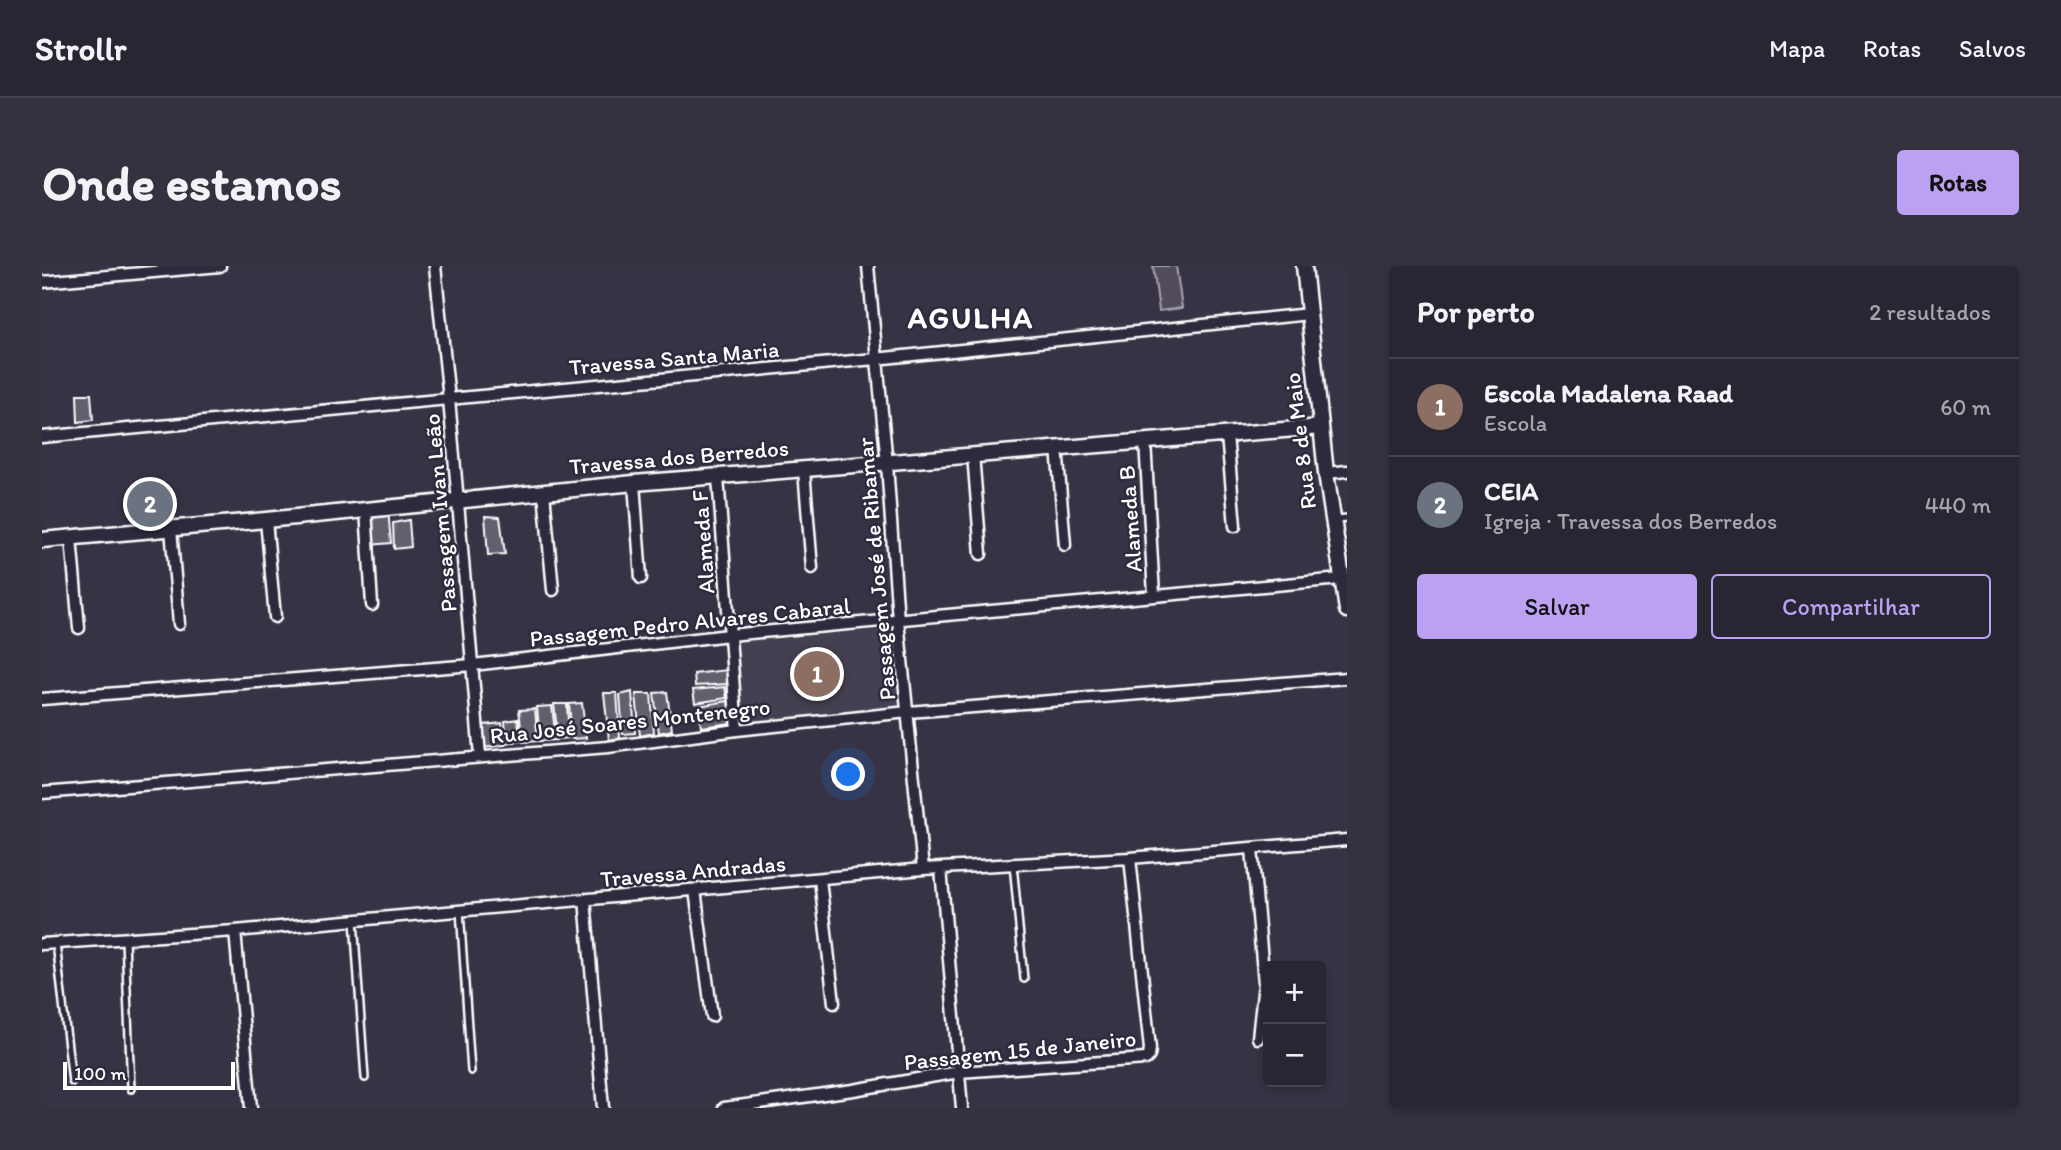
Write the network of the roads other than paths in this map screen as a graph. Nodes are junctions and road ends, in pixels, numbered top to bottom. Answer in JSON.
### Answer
{"nodes":[{"id":1,"x":220,"y":266,"type":"edge"},
{"id":2,"x":435,"y":266,"type":"edge"},
{"id":3,"x":868,"y":266,"type":"edge"},
{"id":4,"x":1304,"y":266,"type":"edge"},
{"id":5,"x":42,"y":282,"type":"edge"},
{"id":6,"x":1309,"y":314,"type":"junction"},
{"id":7,"x":875,"y":359,"type":"junction"},
{"id":8,"x":449,"y":399,"type":"junction"},
{"id":9,"x":1321,"y":427,"type":"junction"},
{"id":10,"x":1227,"y":435,"type":"junction"},
{"id":11,"x":42,"y":437,"type":"edge"},
{"id":12,"x":1145,"y":441,"type":"junction"},
{"id":13,"x":1057,"y":447,"type":"junction"},
{"id":14,"x":973,"y":454,"type":"junction"},
{"id":15,"x":887,"y":464,"type":"junction"},
{"id":16,"x":804,"y":470,"type":"junction"},
{"id":17,"x":1347,"y":471,"type":"edge"},
{"id":18,"x":1326,"y":473,"type":"junction"},
{"id":19,"x":718,"y":477,"type":"junction"},
{"id":20,"x":634,"y":483,"type":"junction"},
{"id":21,"x":544,"y":492,"type":"junction"},
{"id":22,"x":458,"y":501,"type":"junction"},
{"id":23,"x":366,"y":509,"type":"junction"},
{"id":24,"x":1340,"y":519,"type":"edge"},
{"id":25,"x":266,"y":520,"type":"junction"},
{"id":26,"x":1235,"y":526,"type":"dead end"},
{"id":27,"x":171,"y":528,"type":"junction"},
{"id":28,"x":71,"y":538,"type":"junction"},
{"id":29,"x":42,"y":540,"type":"edge"},
{"id":30,"x":1065,"y":545,"type":"dead end"},
{"id":31,"x":981,"y":554,"type":"dead end"},
{"id":32,"x":812,"y":568,"type":"dead end"},
{"id":33,"x":641,"y":578,"type":"dead end"},
{"id":34,"x":1342,"y":579,"type":"junction"},
{"id":35,"x":553,"y":590,"type":"dead end"},
{"id":36,"x":1154,"y":595,"type":"junction"},
{"id":37,"x":372,"y":605,"type":"dead end"},
{"id":38,"x":1347,"y":610,"type":"edge"},
{"id":39,"x":275,"y":617,"type":"dead end"},
{"id":40,"x":898,"y":620,"type":"junction"},
{"id":41,"x":179,"y":624,"type":"dead end"},
{"id":42,"x":79,"y":628,"type":"dead end"},
{"id":43,"x":729,"y":635,"type":"junction"},
{"id":44,"x":473,"y":665,"type":"junction"},
{"id":45,"x":1347,"y":678,"type":"edge"},
{"id":46,"x":42,"y":699,"type":"edge"},
{"id":47,"x":908,"y":712,"type":"junction"},
{"id":48,"x":737,"y":730,"type":"junction"},
{"id":49,"x":480,"y":756,"type":"junction"},
{"id":50,"x":42,"y":793,"type":"edge"},
{"id":51,"x":1347,"y":840,"type":"edge"},
{"id":52,"x":1252,"y":849,"type":"junction"},
{"id":53,"x":1130,"y":858,"type":"junction"},
{"id":54,"x":1013,"y":864,"type":"junction"},
{"id":55,"x":923,"y":869,"type":"junction"},
{"id":56,"x":941,"y":869,"type":"junction"},
{"id":57,"x":820,"y":879,"type":"junction"},
{"id":58,"x":695,"y":890,"type":"junction"},
{"id":59,"x":585,"y":900,"type":"junction"},
{"id":60,"x":460,"y":910,"type":"junction"},
{"id":61,"x":354,"y":920,"type":"junction"},
{"id":62,"x":235,"y":931,"type":"junction"},
{"id":63,"x":125,"y":939,"type":"junction"},
{"id":64,"x":56,"y":943,"type":"junction"},
{"id":65,"x":42,"y":944,"type":"edge"},
{"id":66,"x":1024,"y":979,"type":"dead end"},
{"id":67,"x":834,"y":1003,"type":"dead end"},
{"id":68,"x":712,"y":1016,"type":"dead end"},
{"id":69,"x":1258,"y":1038,"type":"dead end"},
{"id":70,"x":471,"y":1071,"type":"dead end"},
{"id":71,"x":959,"y":1072,"type":"junction"},
{"id":72,"x":365,"y":1078,"type":"dead end"},
{"id":73,"x":72,"y":1082,"type":"dead end"},
{"id":74,"x":131,"y":1089,"type":"dead end"},
{"id":75,"x":251,"y":1108,"type":"edge"},
{"id":76,"x":603,"y":1108,"type":"edge"},
{"id":77,"x":724,"y":1108,"type":"edge"},
{"id":78,"x":962,"y":1108,"type":"edge"}],
"edges":[{"from":1,"to":5,"type":"street"},
{"from":2,"to":8,"type":"street","name":"Passagem Ivan Leão"},
{"from":3,"to":7,"type":"street","name":"Passagem José de Ribamar"},
{"from":4,"to":6,"type":"street","name":"Rua 8 de Maio"},
{"from":6,"to":7,"type":"street","name":"Travessa Santa Maria"},
{"from":6,"to":9,"type":"street","name":"Rua 8 de Maio"},
{"from":7,"to":8,"type":"street","name":"Travessa Santa Maria"},
{"from":7,"to":15,"type":"street","name":"Passagem José de Ribamar"},
{"from":8,"to":11,"type":"street","name":"Travessa Santa Maria"},
{"from":8,"to":22,"type":"street","name":"Passagem Ivan Leão"},
{"from":9,"to":10,"type":"street","name":"Travessa dos Berredos"},
{"from":9,"to":18,"type":"street","name":"Rua 8 de Maio"},
{"from":10,"to":12,"type":"street","name":"Travessa dos Berredos"},
{"from":10,"to":26,"type":"street"},
{"from":12,"to":13,"type":"street","name":"Travessa dos Berredos"},
{"from":12,"to":36,"type":"street","name":"Alameda B"},
{"from":13,"to":14,"type":"street","name":"Travessa dos Berredos"},
{"from":13,"to":30,"type":"street"},
{"from":14,"to":15,"type":"street","name":"Travessa dos Berredos"},
{"from":14,"to":31,"type":"street"},
{"from":15,"to":16,"type":"street","name":"Travessa dos Berredos"},
{"from":15,"to":40,"type":"street","name":"Passagem José de Ribamar"},
{"from":16,"to":19,"type":"street","name":"Travessa dos Berredos"},
{"from":16,"to":32,"type":"street"},
{"from":17,"to":18,"type":"street"},
{"from":18,"to":24,"type":"street","name":"Rua 8 de Maio"},
{"from":19,"to":20,"type":"street","name":"Travessa dos Berredos"},
{"from":19,"to":43,"type":"street","name":"Alameda F"},
{"from":20,"to":21,"type":"street","name":"Travessa dos Berredos"},
{"from":20,"to":33,"type":"street"},
{"from":21,"to":22,"type":"street","name":"Travessa dos Berredos"},
{"from":21,"to":35,"type":"street"},
{"from":22,"to":23,"type":"street","name":"Travessa dos Berredos"},
{"from":22,"to":44,"type":"street","name":"Passagem Ivan Leão"},
{"from":23,"to":25,"type":"street","name":"Travessa dos Berredos"},
{"from":23,"to":37,"type":"street"},
{"from":24,"to":34,"type":"street","name":"Rua 8 de Maio"},
{"from":25,"to":27,"type":"street","name":"Travessa dos Berredos"},
{"from":25,"to":39,"type":"street"},
{"from":27,"to":28,"type":"street","name":"Travessa dos Berredos"},
{"from":27,"to":41,"type":"street"},
{"from":28,"to":29,"type":"street","name":"Travessa dos Berredos"},
{"from":28,"to":42,"type":"street"},
{"from":34,"to":36,"type":"street","name":"Passagem Pedro Alvares Cabaral"},
{"from":34,"to":38,"type":"street","name":"Rua 8 de Maio"},
{"from":36,"to":40,"type":"street","name":"Passagem Pedro Alvares Cabaral"},
{"from":40,"to":43,"type":"street","name":"Passagem Pedro Alvares Cabaral"},
{"from":40,"to":47,"type":"street","name":"Passagem José de Ribamar"},
{"from":43,"to":44,"type":"street","name":"Passagem Pedro Alvares Cabaral"},
{"from":43,"to":48,"type":"street","name":"Alameda F"},
{"from":44,"to":46,"type":"street","name":"Passagem Pedro Alvares Cabaral"},
{"from":44,"to":49,"type":"street","name":"Passagem Ivan Leão"},
{"from":45,"to":47,"type":"street","name":"Rua José Soares Montenegro"},
{"from":47,"to":48,"type":"street","name":"Rua José Soares Montenegro"},
{"from":47,"to":55,"type":"street","name":"Passagem José de Ribamar"},
{"from":48,"to":49,"type":"street","name":"Rua José Soares Montenegro"},
{"from":49,"to":50,"type":"street","name":"Rua José Soares Montenegro"},
{"from":51,"to":52,"type":"street","name":"Travessa Andradas"},
{"from":52,"to":53,"type":"street","name":"Travessa Andradas"},
{"from":52,"to":69,"type":"street"},
{"from":53,"to":54,"type":"street","name":"Travessa Andradas"},
{"from":53,"to":71,"type":"street","name":"Passagem 15 de Janeiro"},
{"from":54,"to":56,"type":"street","name":"Travessa Andradas"},
{"from":54,"to":66,"type":"lane"},
{"from":55,"to":56,"type":"street","name":"Travessa Andradas"},
{"from":55,"to":57,"type":"street","name":"Travessa Andradas"},
{"from":56,"to":71,"type":"street"},
{"from":57,"to":58,"type":"street","name":"Travessa Andradas"},
{"from":57,"to":67,"type":"street"},
{"from":58,"to":59,"type":"street","name":"Travessa Andradas"},
{"from":58,"to":68,"type":"street"},
{"from":59,"to":60,"type":"street","name":"Travessa Andradas"},
{"from":59,"to":76,"type":"street"},
{"from":60,"to":61,"type":"street","name":"Travessa Andradas"},
{"from":60,"to":70,"type":"lane"},
{"from":61,"to":62,"type":"street","name":"Travessa Andradas"},
{"from":61,"to":72,"type":"lane"},
{"from":62,"to":63,"type":"street","name":"Travessa Andradas"},
{"from":62,"to":75,"type":"street"},
{"from":63,"to":64,"type":"street","name":"Travessa Andradas"},
{"from":63,"to":74,"type":"lane"},
{"from":64,"to":65,"type":"street","name":"Travessa Andradas"},
{"from":64,"to":73,"type":"lane"},
{"from":71,"to":77,"type":"street","name":"Passagem 15 de Janeiro"},
{"from":71,"to":78,"type":"street"}]}
